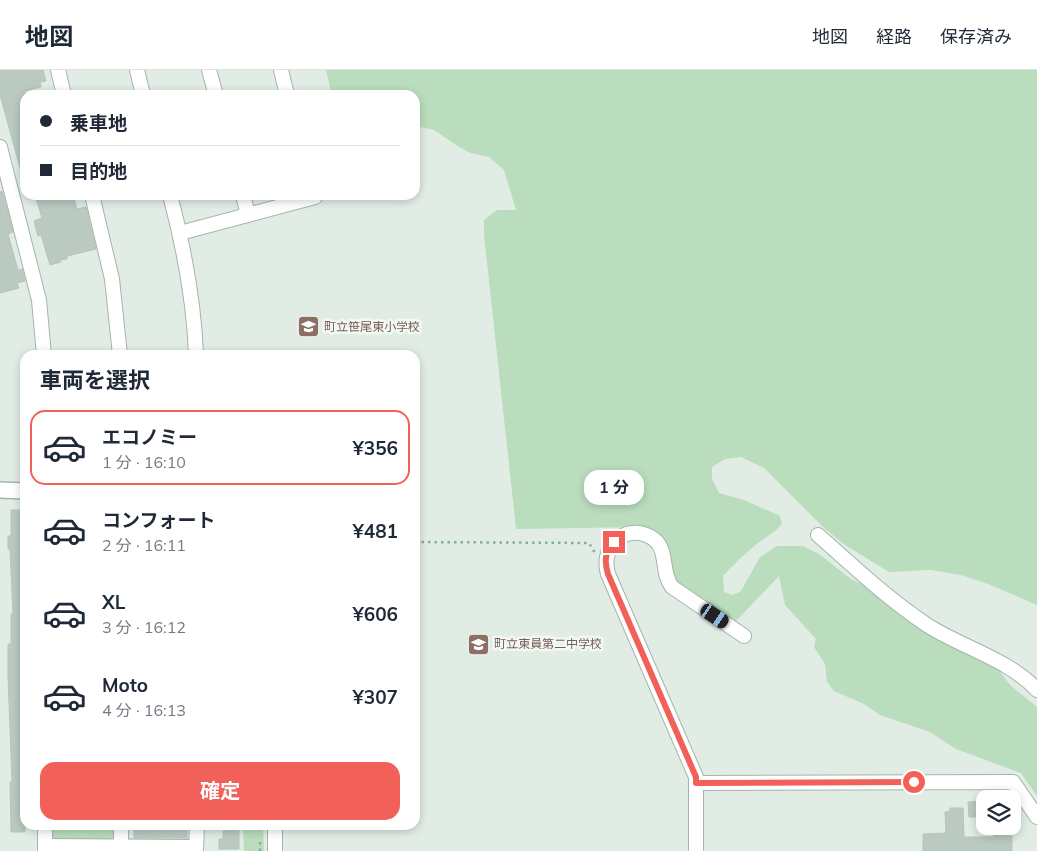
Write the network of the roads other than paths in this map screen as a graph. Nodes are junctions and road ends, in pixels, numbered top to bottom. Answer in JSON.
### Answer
{"nodes":[{"id":1,"x":58,"y":70,"type":"edge"},
{"id":2,"x":137,"y":70,"type":"edge"},
{"id":3,"x":210,"y":70,"type":"edge"},
{"id":4,"x":281,"y":70,"type":"edge"},
{"id":5,"x":63,"y":90,"type":"edge"},
{"id":6,"x":142,"y":90,"type":"edge"},
{"id":7,"x":215,"y":90,"type":"edge"},
{"id":8,"x":286,"y":90,"type":"edge"},
{"id":9,"x":0,"y":147,"type":"edge"},
{"id":10,"x":93,"y":200,"type":"edge"},
{"id":11,"x":171,"y":200,"type":"edge"},
{"id":12,"x":244,"y":200,"type":"edge"},
{"id":13,"x":304,"y":200,"type":"edge"},
{"id":14,"x":248,"y":215,"type":"junction"},
{"id":15,"x":180,"y":233,"type":"junction"},
{"id":16,"x":44,"y":350,"type":"edge"},
{"id":17,"x":119,"y":350,"type":"edge"},
{"id":18,"x":196,"y":350,"type":"edge"},
{"id":19,"x":0,"y":490,"type":"edge"},
{"id":20,"x":20,"y":490,"type":"edge"},
{"id":21,"x":818,"y":534,"type":"dead end"},
{"id":22,"x":744,"y":636,"type":"dead end"},
{"id":23,"x":1037,"y":690,"type":"edge"},
{"id":24,"x":696,"y":783,"type":"junction"},
{"id":25,"x":1037,"y":817,"type":"edge"},
{"id":26,"x":45,"y":830,"type":"edge"},
{"id":27,"x":121,"y":830,"type":"edge"},
{"id":28,"x":196,"y":830,"type":"edge"},
{"id":29,"x":275,"y":830,"type":"edge"},
{"id":30,"x":121,"y":846,"type":"junction"},
{"id":31,"x":45,"y":849,"type":"edge"},
{"id":32,"x":196,"y":849,"type":"edge"},
{"id":33,"x":275,"y":851,"type":"edge"},
{"id":34,"x":696,"y":851,"type":"edge"}],
"edges":[{"from":1,"to":5,"type":"street"},
{"from":2,"to":6,"type":"street"},
{"from":3,"to":7,"type":"street"},
{"from":4,"to":8,"type":"street"},
{"from":9,"to":16,"type":"street"},
{"from":10,"to":17,"type":"street"},
{"from":11,"to":15,"type":"street"},
{"from":12,"to":14,"type":"street"},
{"from":13,"to":14,"type":"street"},
{"from":14,"to":15,"type":"street"},
{"from":15,"to":18,"type":"street"},
{"from":19,"to":20,"type":"street"},
{"from":21,"to":23,"type":"street"},
{"from":22,"to":24,"type":"street"},
{"from":24,"to":25,"type":"street"},
{"from":24,"to":34,"type":"street"},
{"from":26,"to":31,"type":"street"},
{"from":27,"to":30,"type":"street"},
{"from":28,"to":32,"type":"street"},
{"from":29,"to":33,"type":"street"},
{"from":30,"to":31,"type":"street"},
{"from":30,"to":32,"type":"street"}]}
